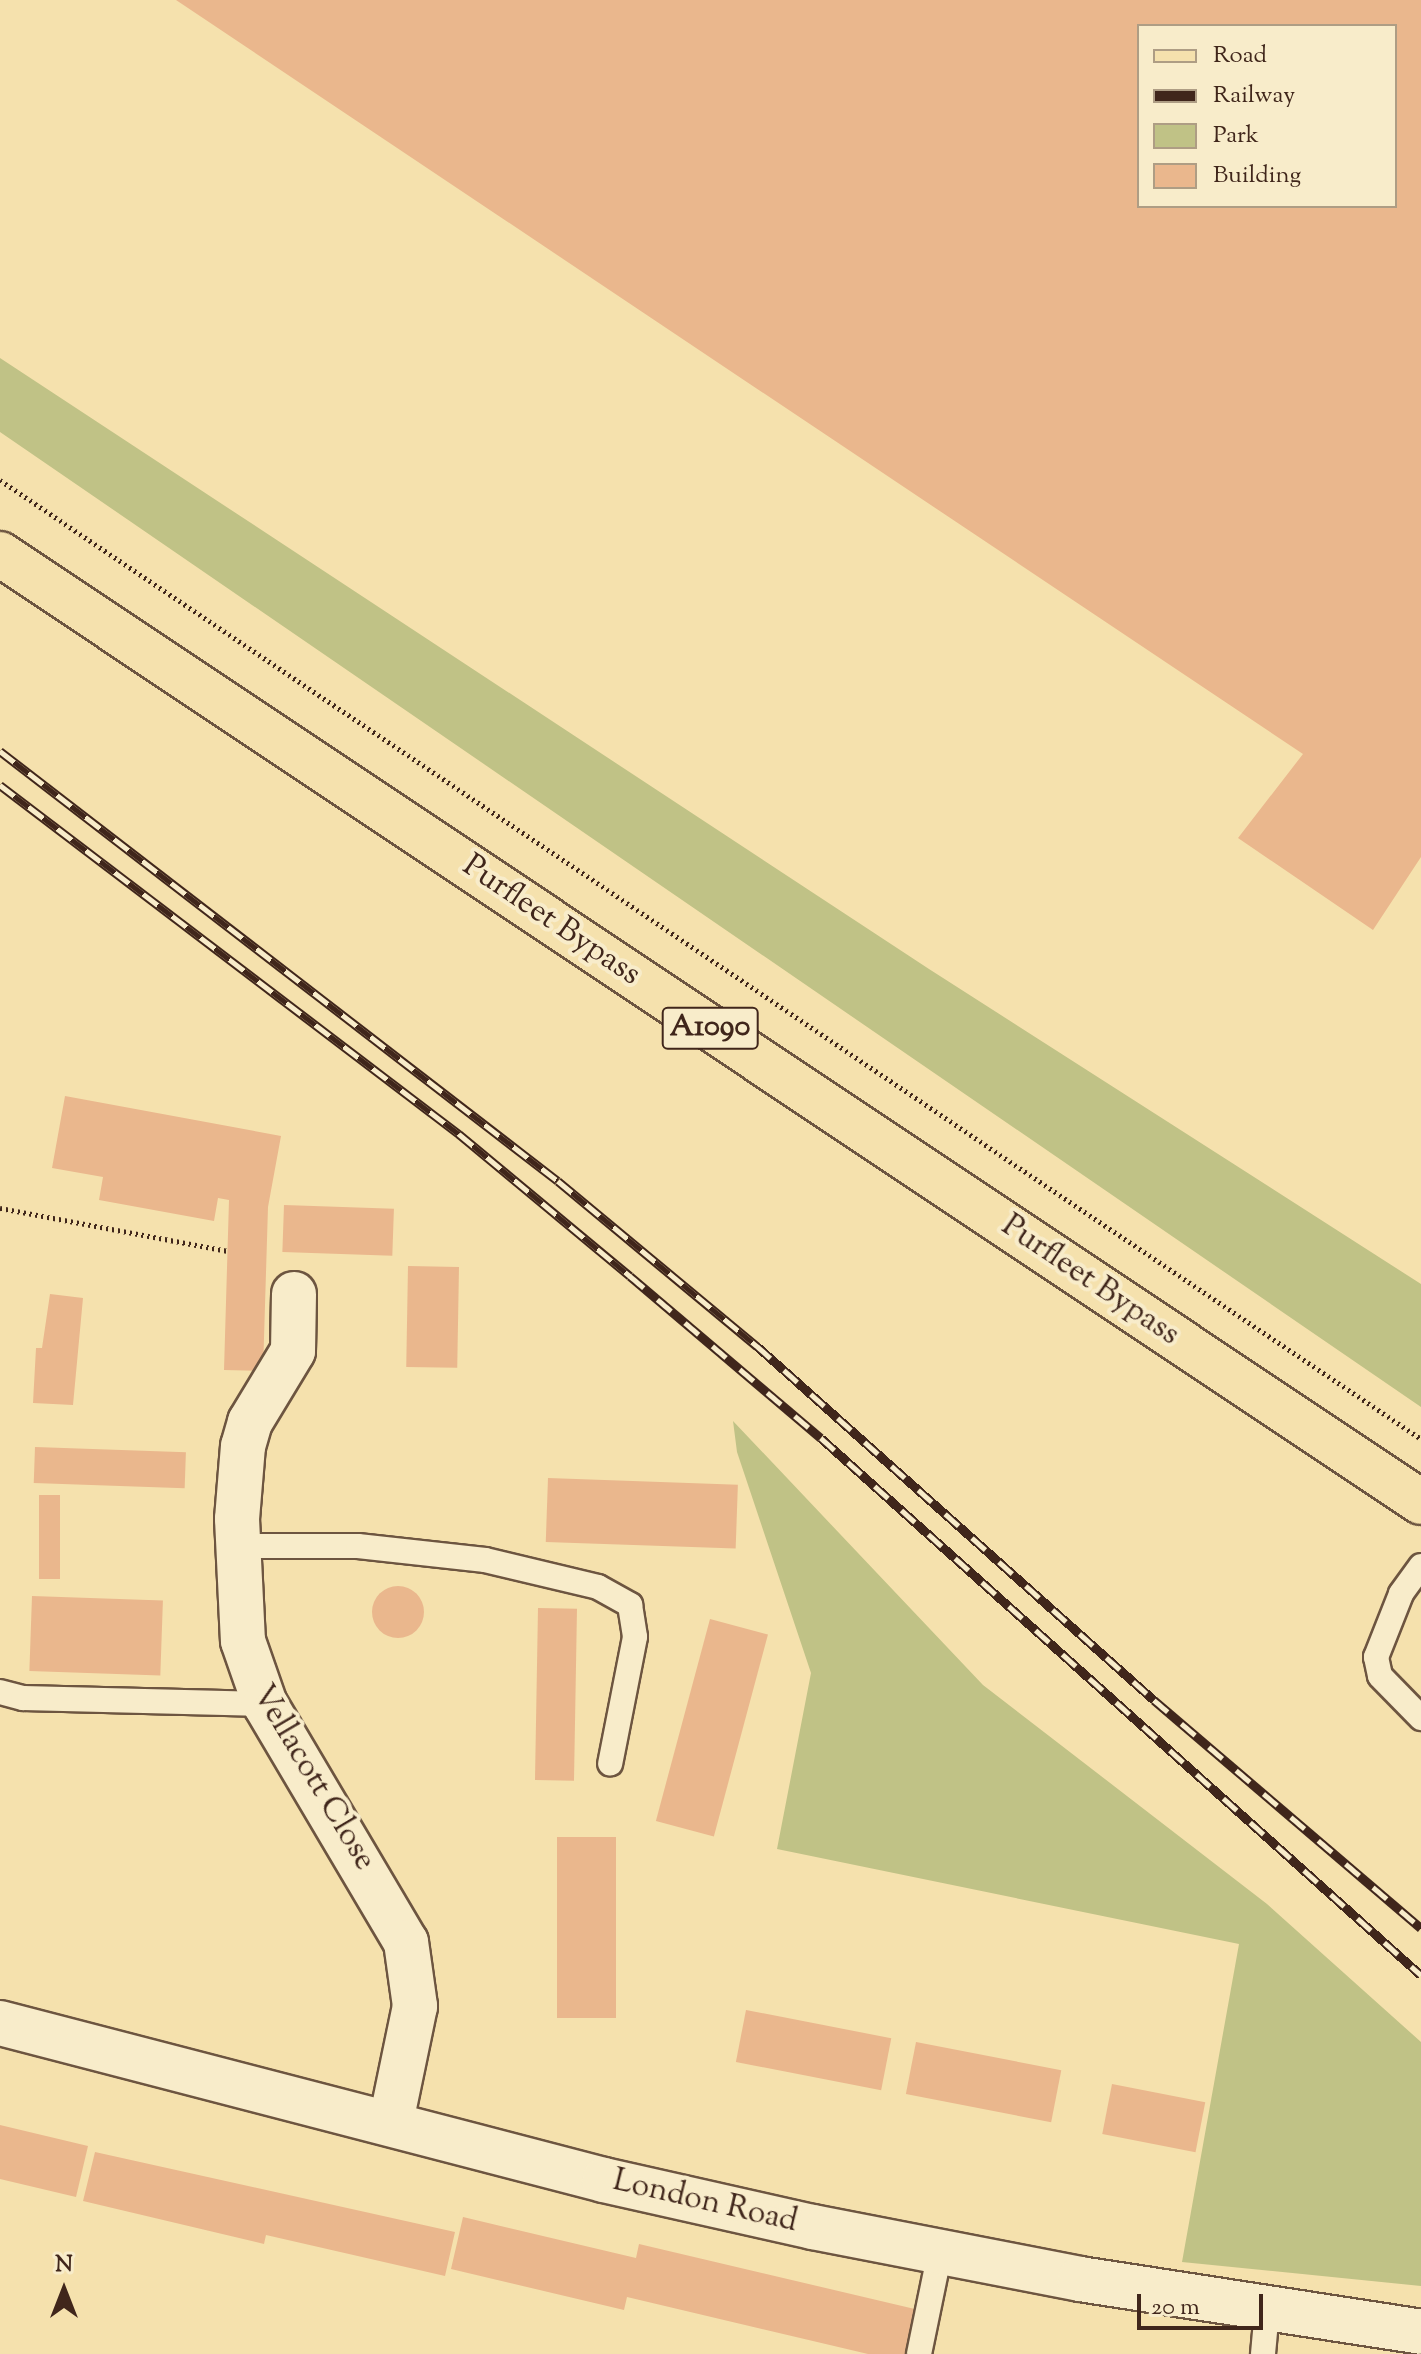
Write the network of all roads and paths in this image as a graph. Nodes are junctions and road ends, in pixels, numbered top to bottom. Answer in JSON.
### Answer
{"nodes":[{"id":1,"x":0,"y":480,"type":"edge"},
{"id":2,"x":0,"y":554,"type":"edge"},
{"id":3,"x":0,"y":1208,"type":"edge"},
{"id":4,"x":228,"y":1251,"type":"dead end"},
{"id":5,"x":294,"y":1294,"type":"dead end"},
{"id":6,"x":1421,"y":1439,"type":"edge"},
{"id":7,"x":1421,"y":1502,"type":"edge"},
{"id":8,"x":238,"y":1546,"type":"junction"},
{"id":9,"x":1421,"y":1566,"type":"edge"},
{"id":10,"x":0,"y":1692,"type":"edge"},
{"id":11,"x":265,"y":1704,"type":"junction"},
{"id":12,"x":1421,"y":1718,"type":"edge"},
{"id":13,"x":610,"y":1764,"type":"dead end"},
{"id":14,"x":0,"y":2023,"type":"edge"},
{"id":15,"x":391,"y":2122,"type":"junction"},
{"id":16,"x":940,"y":2252,"type":"junction"},
{"id":17,"x":1267,"y":2310,"type":"junction"},
{"id":18,"x":1421,"y":2332,"type":"edge"},
{"id":19,"x":919,"y":2354,"type":"edge"},
{"id":20,"x":1263,"y":2354,"type":"edge"}],
"edges":[{"from":1,"to":6,"type":"path"},
{"from":2,"to":7,"type":"main road","name":"Purfleet Bypass","number":"A1090"},
{"from":3,"to":4,"type":"path"},
{"from":5,"to":8,"type":"street","name":"Vellacott Close"},
{"from":8,"to":11,"type":"street","name":"Vellacott Close"},
{"from":8,"to":13,"type":"lane"},
{"from":9,"to":12,"type":"lane"},
{"from":10,"to":11,"type":"lane"},
{"from":11,"to":15,"type":"street","name":"Vellacott Close"},
{"from":14,"to":15,"type":"street","name":"London Road"},
{"from":15,"to":16,"type":"street","name":"London Road"},
{"from":16,"to":17,"type":"street","name":"London Road"},
{"from":16,"to":19,"type":"lane"},
{"from":17,"to":18,"type":"street","name":"London Road"},
{"from":17,"to":20,"type":"lane"}]}
